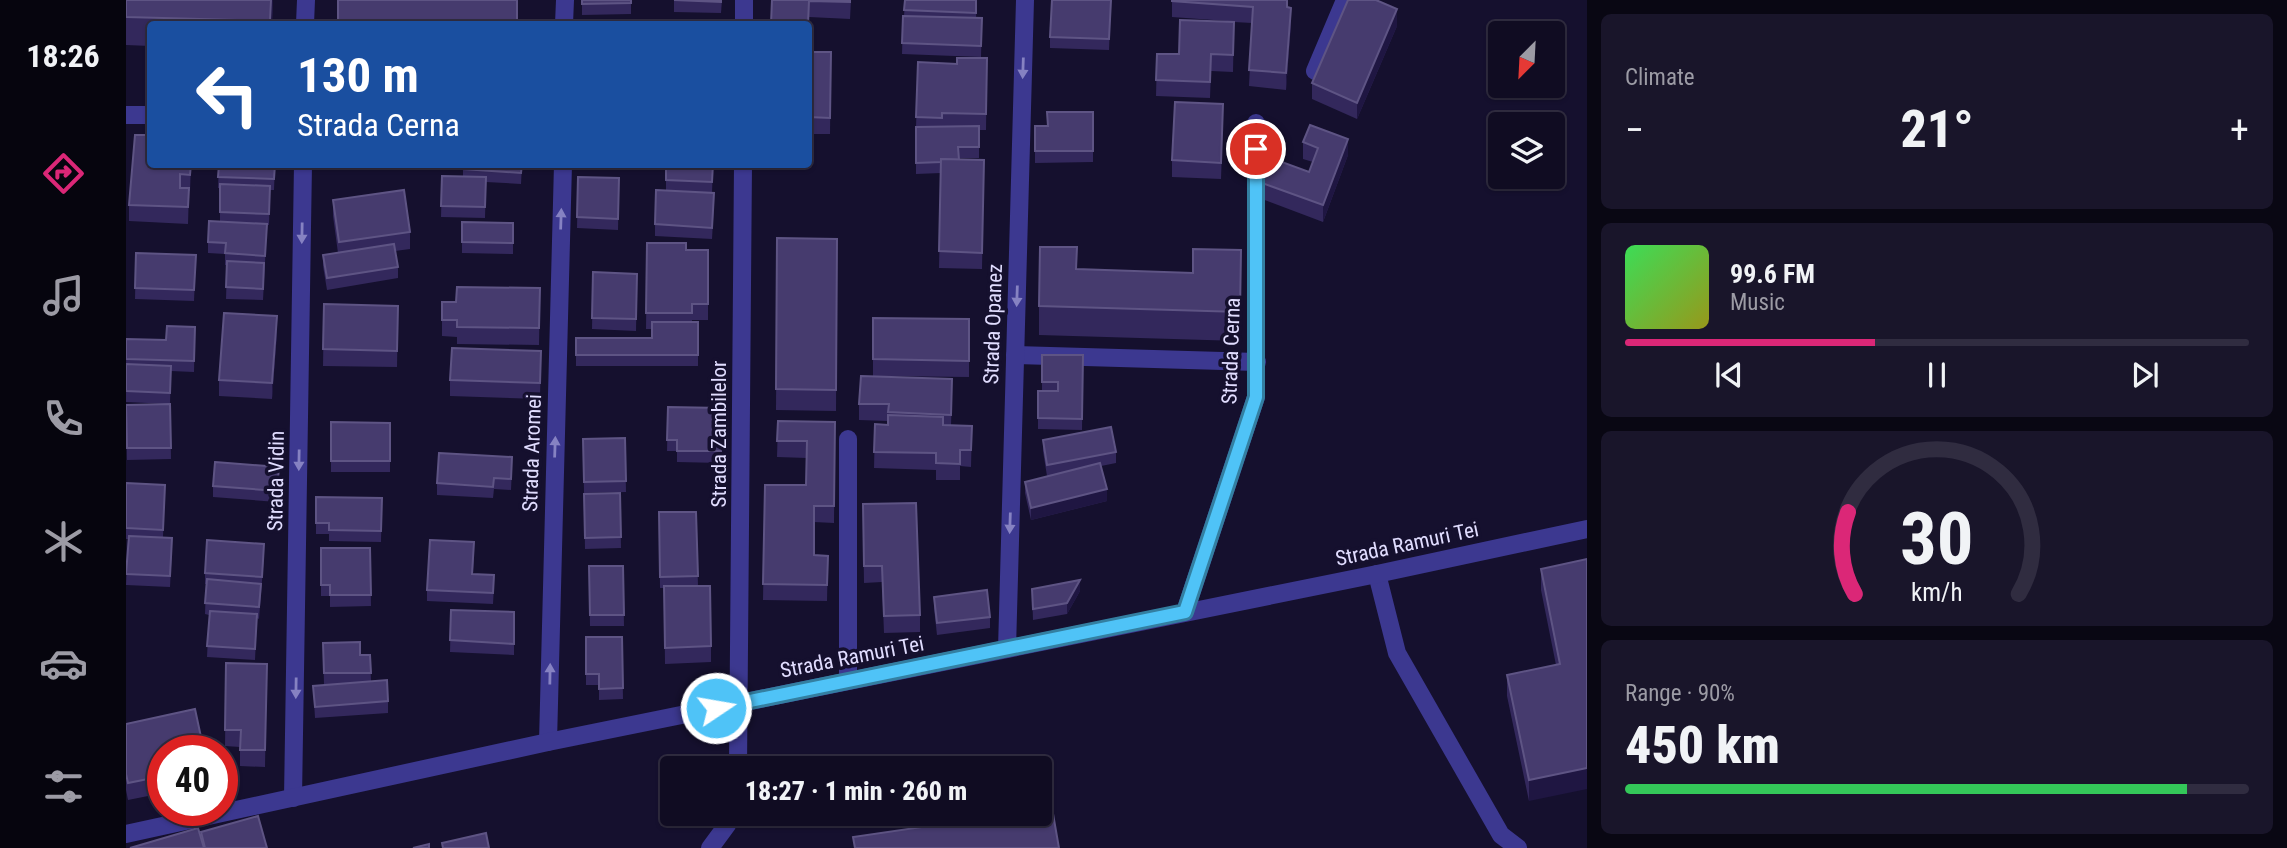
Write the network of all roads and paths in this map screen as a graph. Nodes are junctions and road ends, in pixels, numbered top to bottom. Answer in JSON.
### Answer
{"nodes":[{"id":1,"x":306,"y":0,"type":"edge"},
{"id":2,"x":565,"y":0,"type":"edge"},
{"id":3,"x":744,"y":0,"type":"edge"},
{"id":4,"x":1025,"y":0,"type":"edge"},
{"id":5,"x":1345,"y":0,"type":"edge"},
{"id":6,"x":305,"y":21,"type":"edge"},
{"id":7,"x":564,"y":21,"type":"edge"},
{"id":8,"x":744,"y":21,"type":"edge"},
{"id":9,"x":1315,"y":71,"type":"edge"},
{"id":10,"x":126,"y":115,"type":"edge"},
{"id":11,"x":147,"y":115,"type":"edge"},
{"id":12,"x":1256,"y":123,"type":"dead end"},
{"id":13,"x":303,"y":168,"type":"edge"},
{"id":14,"x":563,"y":168,"type":"edge"},
{"id":15,"x":743,"y":168,"type":"edge"},
{"id":16,"x":1015,"y":355,"type":"junction"},
{"id":17,"x":1258,"y":362,"type":"junction"},
{"id":18,"x":848,"y":439,"type":"dead end"},
{"id":19,"x":1587,"y":528,"type":"edge"},
{"id":20,"x":1377,"y":574,"type":"junction"},
{"id":21,"x":1185,"y":612,"type":"junction"},
{"id":22,"x":1007,"y":649,"type":"junction"},
{"id":23,"x":848,"y":681,"type":"junction"},
{"id":24,"x":740,"y":703,"type":"junction"},
{"id":25,"x":548,"y":742,"type":"junction"},
{"id":26,"x":738,"y":756,"type":"edge"},
{"id":27,"x":293,"y":798,"type":"junction"},
{"id":28,"x":726,"y":826,"type":"edge"},
{"id":29,"x":126,"y":834,"type":"edge"},
{"id":30,"x":710,"y":848,"type":"edge"},
{"id":31,"x":1518,"y":848,"type":"edge"}],
"edges":[{"from":1,"to":6,"type":"street"},
{"from":2,"to":7,"type":"street"},
{"from":3,"to":8,"type":"street"},
{"from":4,"to":16,"type":"street","name":"Strada Opanez","one_way":true},
{"from":5,"to":9,"type":"street"},
{"from":10,"to":11,"type":"street"},
{"from":12,"to":17,"type":"street","name":"Strada Cerna"},
{"from":13,"to":27,"type":"street","name":"Strada Vidin","one_way":true},
{"from":25,"to":14,"type":"street","name":"Strada Aromei","one_way":true},
{"from":15,"to":24,"type":"street","name":"Strada Zambilelor"},
{"from":16,"to":17,"type":"street"},
{"from":16,"to":22,"type":"street","name":"Strada Opanez","one_way":true},
{"from":17,"to":21,"type":"street","name":"Strada Cerna"},
{"from":18,"to":23,"type":"street"},
{"from":19,"to":20,"type":"street","name":"Strada Ramuri Tei"},
{"from":20,"to":21,"type":"street","name":"Strada Ramuri Tei"},
{"from":20,"to":31,"type":"street"},
{"from":21,"to":22,"type":"street","name":"Strada Ramuri Tei"},
{"from":22,"to":23,"type":"street","name":"Strada Ramuri Tei"},
{"from":23,"to":24,"type":"street","name":"Strada Ramuri Tei"},
{"from":24,"to":25,"type":"street","name":"Strada Ramuri Tei"},
{"from":24,"to":26,"type":"street","name":"Strada Zambilelor"},
{"from":25,"to":27,"type":"street","name":"Strada Ramuri Tei"},
{"from":27,"to":29,"type":"street","name":"Strada Ramuri Tei"},
{"from":28,"to":30,"type":"street"}]}
